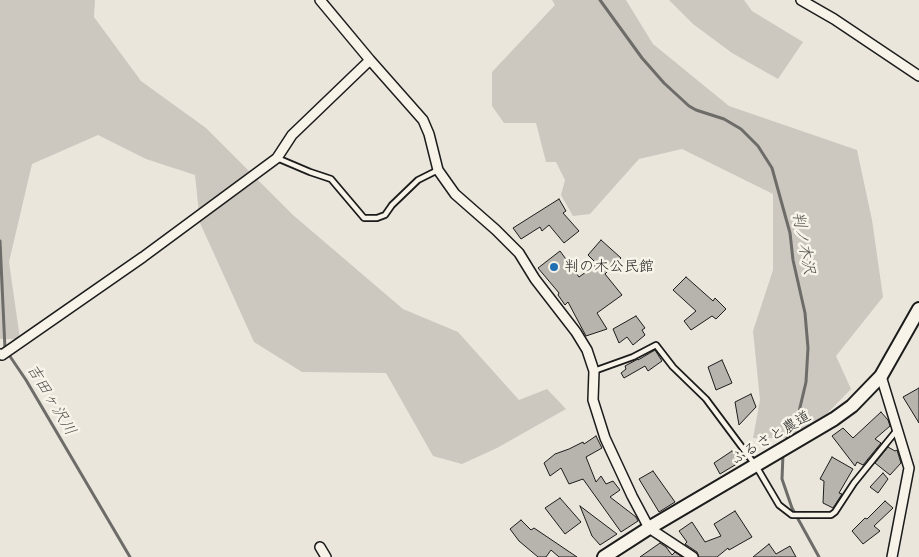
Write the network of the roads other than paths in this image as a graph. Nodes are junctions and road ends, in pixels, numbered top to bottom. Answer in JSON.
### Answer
{"nodes":[{"id":1,"x":320,"y":0,"type":"edge"},
{"id":2,"x":801,"y":0,"type":"edge"},
{"id":3,"x":370,"y":60,"type":"junction"},
{"id":4,"x":919,"y":76,"type":"edge"},
{"id":5,"x":277,"y":158,"type":"junction"},
{"id":6,"x":438,"y":170,"type":"junction"},
{"id":7,"x":919,"y":309,"type":"edge"},
{"id":8,"x":0,"y":354,"type":"edge"},
{"id":9,"x":594,"y":371,"type":"junction"},
{"id":10,"x":881,"y":376,"type":"junction"},
{"id":11,"x":898,"y":430,"type":"junction"},
{"id":12,"x":756,"y":466,"type":"junction"},
{"id":13,"x":649,"y":528,"type":"junction"},
{"id":14,"x":320,"y":547,"type":"dead end"},
{"id":15,"x":326,"y":557,"type":"edge"},
{"id":16,"x":604,"y":557,"type":"edge"},
{"id":17,"x":693,"y":557,"type":"edge"},
{"id":18,"x":892,"y":557,"type":"edge"}],
"edges":[{"from":1,"to":3,"type":"street"},
{"from":2,"to":4,"type":"street"},
{"from":3,"to":5,"type":"street"},
{"from":3,"to":6,"type":"street"},
{"from":5,"to":6,"type":"lane"},
{"from":5,"to":8,"type":"street"},
{"from":6,"to":9,"type":"street"},
{"from":7,"to":10,"type":"street","name":"ふるさと農道"},
{"from":9,"to":12,"type":"lane"},
{"from":9,"to":13,"type":"street"},
{"from":10,"to":11,"type":"street"},
{"from":10,"to":12,"type":"street","name":"ふるさと農道"},
{"from":11,"to":12,"type":"lane"},
{"from":11,"to":18,"type":"street"},
{"from":12,"to":13,"type":"street","name":"ふるさと農道"},
{"from":13,"to":16,"type":"street","name":"ふるさと農道"},
{"from":13,"to":17,"type":"street"},
{"from":14,"to":15,"type":"street"}]}
